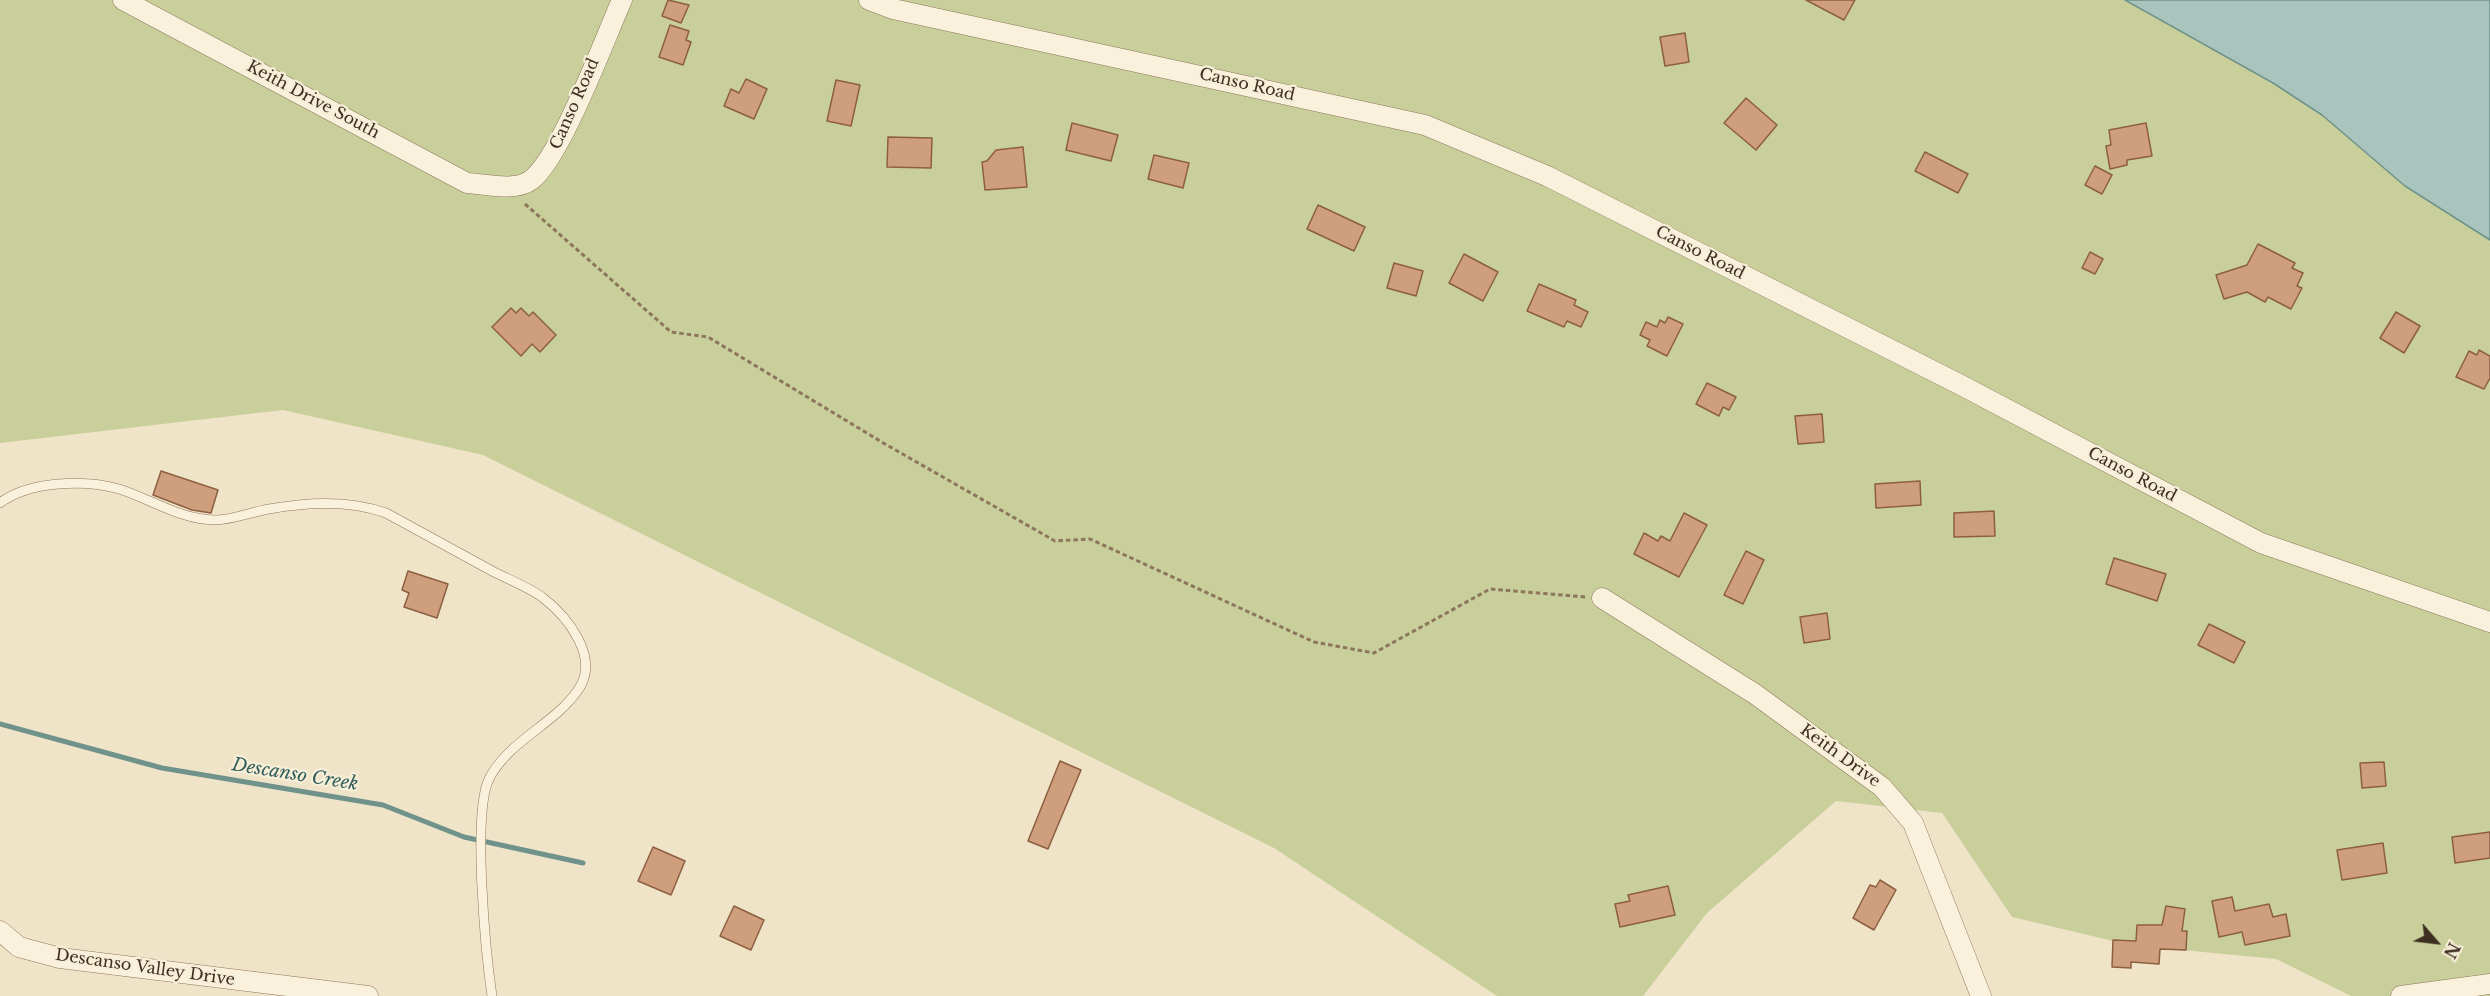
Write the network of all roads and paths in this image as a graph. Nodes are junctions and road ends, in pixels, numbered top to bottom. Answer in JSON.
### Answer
{"nodes":[{"id":1,"x":123,"y":0,"type":"edge"},
{"id":2,"x":622,"y":0,"type":"edge"},
{"id":3,"x":869,"y":0,"type":"edge"},
{"id":4,"x":506,"y":187,"type":"joint"},
{"id":5,"x":523,"y":202,"type":"dead end"},
{"id":6,"x":0,"y":503,"type":"edge"},
{"id":7,"x":1602,"y":598,"type":"joint"},
{"id":8,"x":2490,"y":622,"type":"edge"},
{"id":9,"x":0,"y":931,"type":"edge"},
{"id":10,"x":2490,"y":984,"type":"edge"},
{"id":11,"x":2426,"y":994,"type":"edge"},
{"id":12,"x":368,"y":996,"type":"edge"},
{"id":13,"x":492,"y":996,"type":"edge"},
{"id":14,"x":1981,"y":996,"type":"edge"},
{"id":15,"x":2402,"y":996,"type":"edge"}],
"edges":[{"from":1,"to":4,"type":"street","name":"Keith Drive South"},
{"from":2,"to":4,"type":"street","name":"Canso Road"},
{"from":3,"to":8,"type":"street","name":"Canso Road"},
{"from":5,"to":7,"type":"path"},
{"from":6,"to":13,"type":"lane"},
{"from":7,"to":14,"type":"street","name":"Keith Drive"},
{"from":9,"to":12,"type":"street","name":"Descanso Valley Drive"},
{"from":10,"to":11,"type":"street"},
{"from":11,"to":15,"type":"street"}]}
